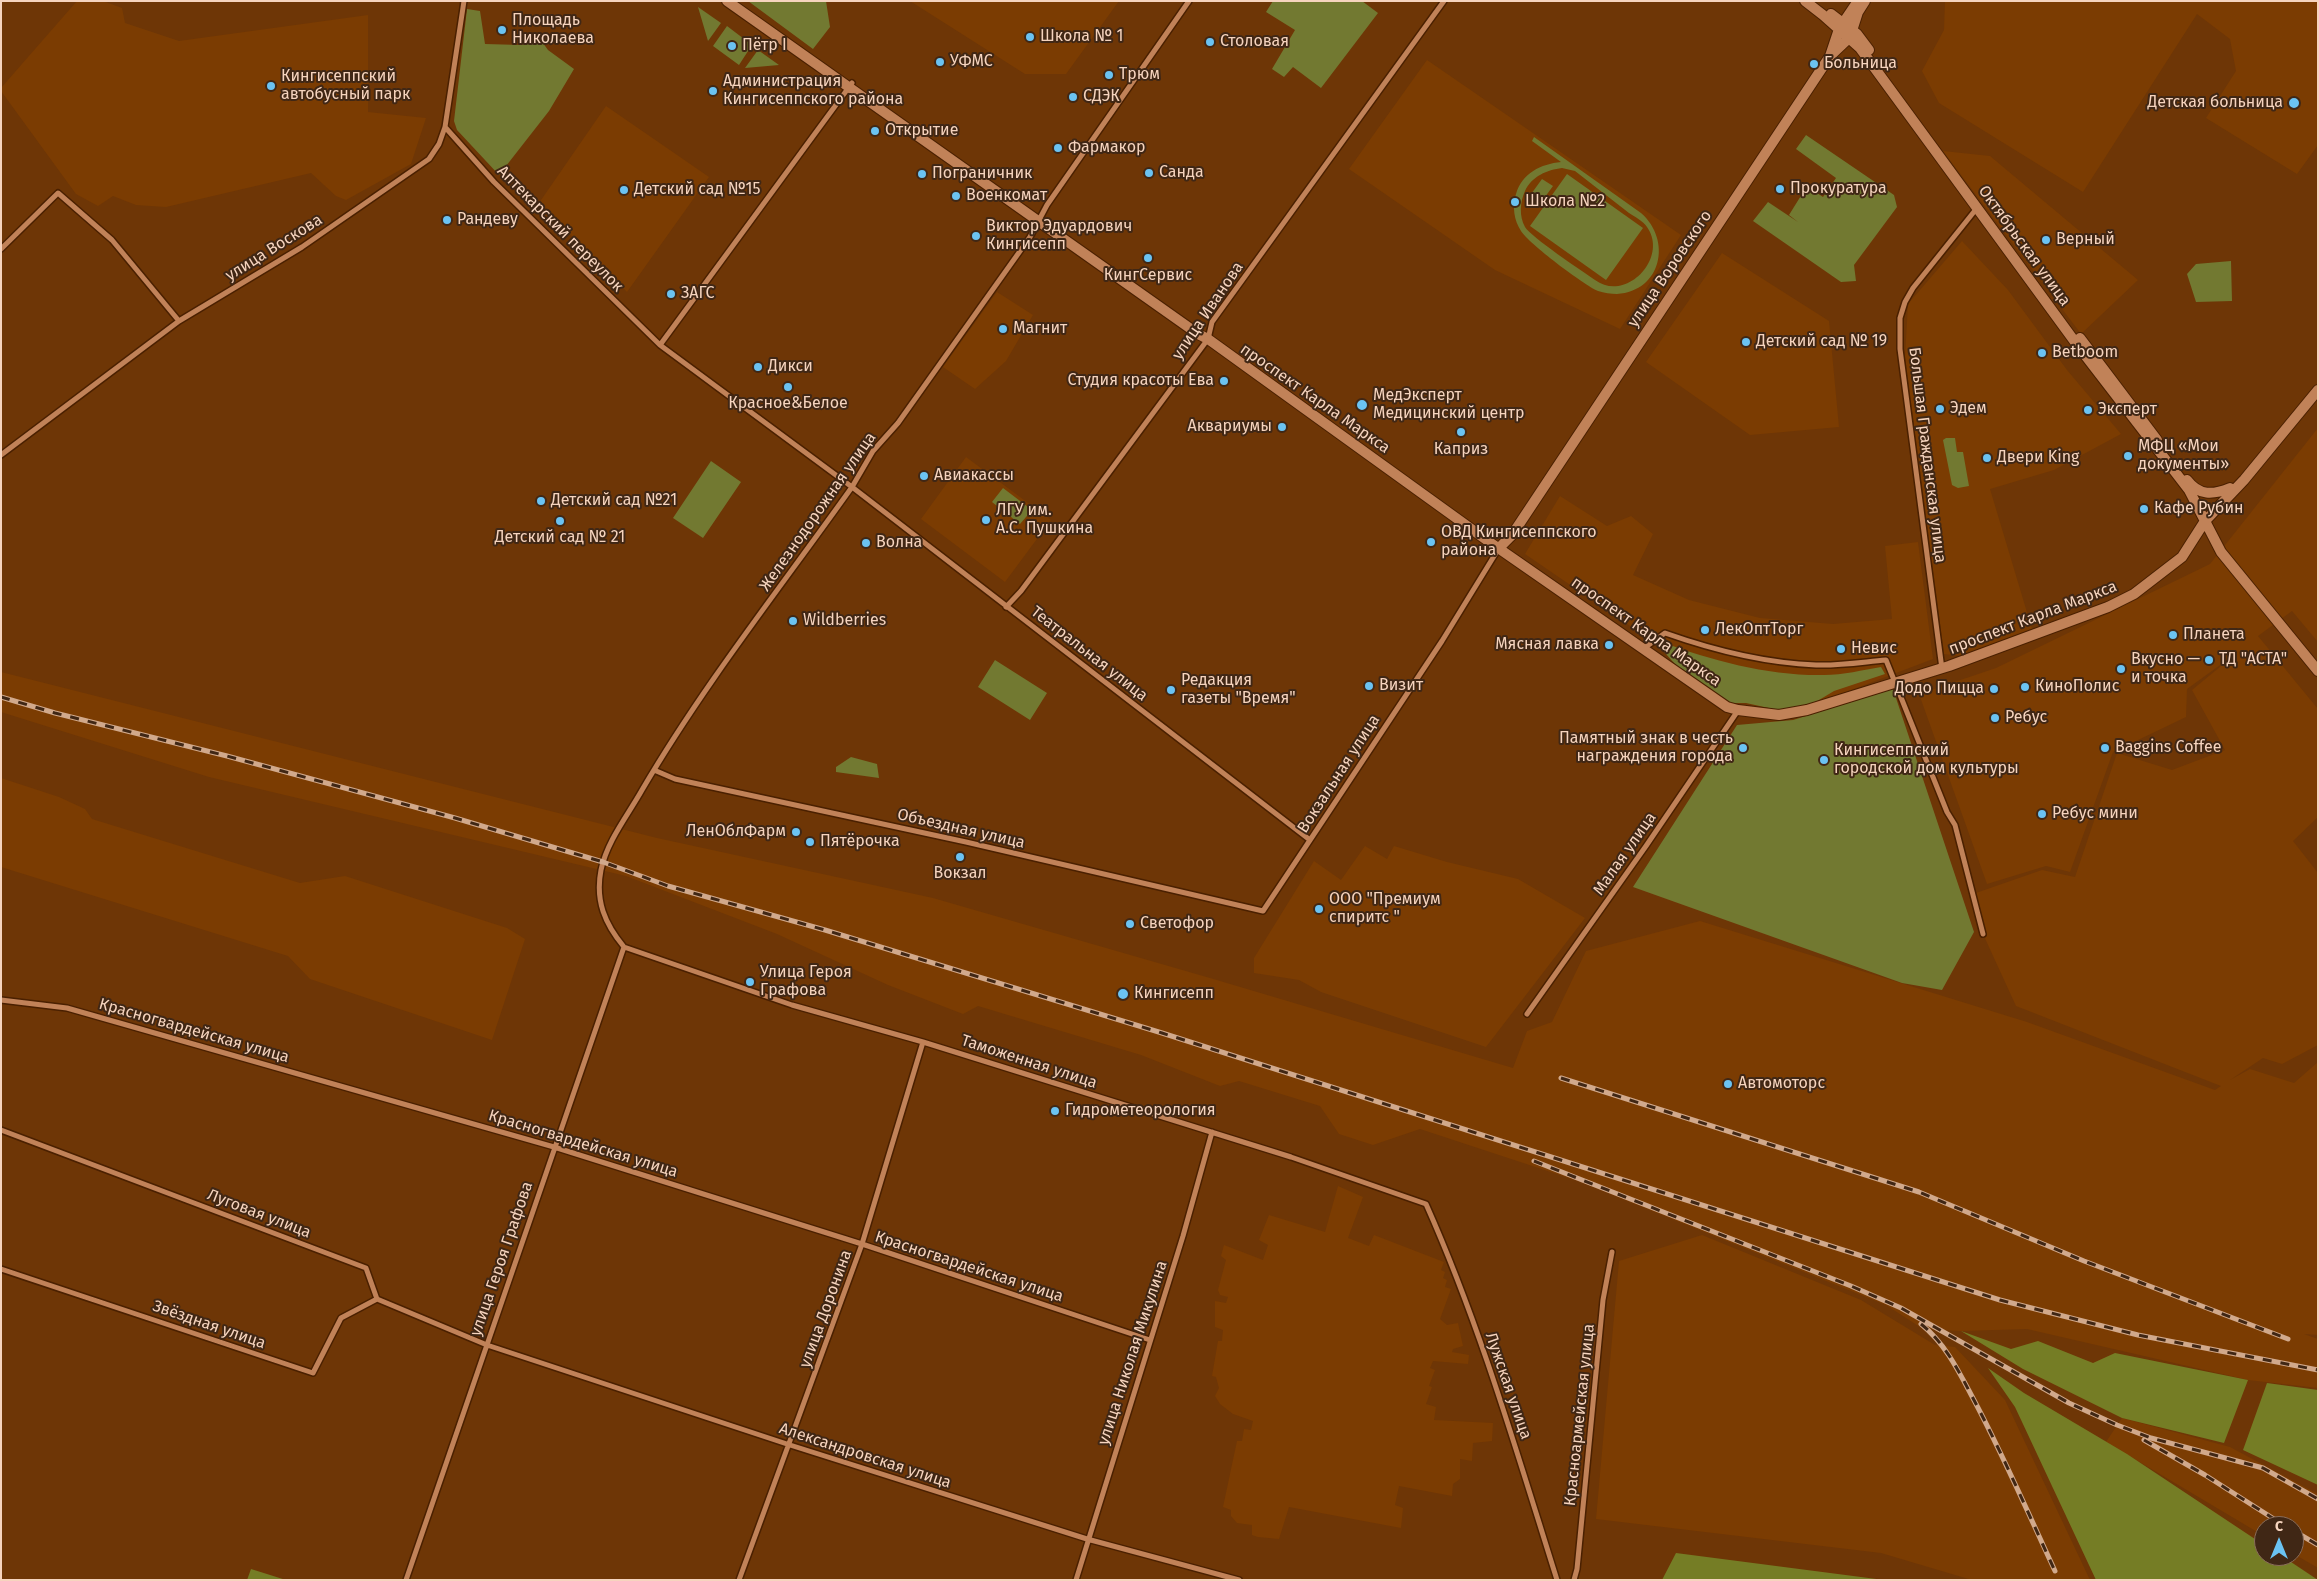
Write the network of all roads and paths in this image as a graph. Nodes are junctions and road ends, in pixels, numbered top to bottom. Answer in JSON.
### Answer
{"nodes":[{"id":1,"x":464,"y":1,"type":"edge"},
{"id":2,"x":727,"y":1,"type":"edge"},
{"id":3,"x":736,"y":1,"type":"edge"},
{"id":4,"x":1189,"y":1,"type":"edge"},
{"id":5,"x":1444,"y":1,"type":"edge"},
{"id":6,"x":1805,"y":1,"type":"edge"},
{"id":7,"x":1814,"y":1,"type":"edge"},
{"id":8,"x":1858,"y":1,"type":"edge"},
{"id":9,"x":1866,"y":1,"type":"edge"},
{"id":10,"x":1846,"y":30,"type":"junction"},
{"id":11,"x":851,"y":85,"type":"junction"},
{"id":12,"x":445,"y":127,"type":"junction"},
{"id":13,"x":1977,"y":208,"type":"junction"},
{"id":14,"x":1039,"y":219,"type":"junction"},
{"id":15,"x":1,"y":249,"type":"edge"},
{"id":16,"x":179,"y":322,"type":"junction"},
{"id":17,"x":1208,"y":337,"type":"junction"},
{"id":18,"x":660,"y":345,"type":"junction"},
{"id":19,"x":2318,"y":384,"type":"edge"},
{"id":20,"x":2318,"y":390,"type":"edge"},
{"id":21,"x":1,"y":455,"type":"edge"},
{"id":22,"x":852,"y":487,"type":"junction"},
{"id":23,"x":2230,"y":488,"type":"junction"},
{"id":24,"x":2204,"y":519,"type":"junction"},
{"id":25,"x":1501,"y":546,"type":"junction"},
{"id":26,"x":1006,"y":606,"type":"junction"},
{"id":27,"x":1644,"y":648,"type":"junction"},
{"id":28,"x":1942,"y":666,"type":"junction"},
{"id":29,"x":2318,"y":671,"type":"edge"},
{"id":30,"x":1894,"y":681,"type":"junction"},
{"id":31,"x":1739,"y":708,"type":"junction"},
{"id":32,"x":654,"y":770,"type":"junction"},
{"id":33,"x":1310,"y":840,"type":"junction"},
{"id":34,"x":1263,"y":912,"type":"joint"},
{"id":35,"x":1983,"y":934,"type":"dead end"},
{"id":36,"x":624,"y":947,"type":"junction"},
{"id":37,"x":1,"y":1000,"type":"edge"},
{"id":38,"x":1527,"y":1014,"type":"dead end"},
{"id":39,"x":923,"y":1042,"type":"junction"},
{"id":40,"x":1,"y":1130,"type":"edge"},
{"id":41,"x":1212,"y":1132,"type":"junction"},
{"id":42,"x":554,"y":1146,"type":"junction"},
{"id":43,"x":1426,"y":1204,"type":"joint"},
{"id":44,"x":862,"y":1244,"type":"junction"},
{"id":45,"x":1612,"y":1252,"type":"dead end"},
{"id":46,"x":1,"y":1269,"type":"edge"},
{"id":47,"x":377,"y":1300,"type":"junction"},
{"id":48,"x":1150,"y":1340,"type":"junction"},
{"id":49,"x":486,"y":1345,"type":"junction"},
{"id":50,"x":790,"y":1445,"type":"junction"},
{"id":51,"x":1087,"y":1539,"type":"junction"},
{"id":52,"x":406,"y":1580,"type":"edge"},
{"id":53,"x":739,"y":1580,"type":"edge"},
{"id":54,"x":1076,"y":1580,"type":"edge"},
{"id":55,"x":1239,"y":1580,"type":"edge"},
{"id":56,"x":1557,"y":1580,"type":"edge"},
{"id":57,"x":1574,"y":1580,"type":"edge"}],
"edges":[{"from":1,"to":12,"type":"street","name":"улица Воскова"},
{"from":2,"to":11,"type":"main road","name":"проспект Карла Маркса"},
{"from":3,"to":11,"type":"main road"},
{"from":4,"to":14,"type":"street","name":"Железнодорожная улица"},
{"from":5,"to":17,"type":"street","name":"улица Иванова"},
{"from":6,"to":10,"type":"main road","name":"Октябрьская улица"},
{"from":7,"to":10,"type":"main road"},
{"from":8,"to":10,"type":"main road","name":"улица Воровского"},
{"from":9,"to":10,"type":"main road"},
{"from":10,"to":13,"type":"main road","name":"Октябрьская улица"},
{"from":10,"to":23,"type":"main road"},
{"from":10,"to":25,"type":"main road","name":"улица Воровского"},
{"from":11,"to":14,"type":"main road","name":"проспект Карла Маркса"},
{"from":11,"to":18,"type":"street"},
{"from":12,"to":16,"type":"street","name":"улица Воскова"},
{"from":12,"to":18,"type":"street","name":"Аптекарский переулок"},
{"from":13,"to":24,"type":"main road","name":"Октябрьская улица"},
{"from":13,"to":28,"type":"street","name":"Большая Гражданская улица"},
{"from":14,"to":17,"type":"main road","name":"проспект Карла Маркса"},
{"from":14,"to":22,"type":"street","name":"Железнодорожная улица"},
{"from":15,"to":16,"type":"street"},
{"from":16,"to":21,"type":"street","name":"улица Воскова"},
{"from":17,"to":25,"type":"main road","name":"проспект Карла Маркса"},
{"from":17,"to":26,"type":"street","name":"улица Иванова"},
{"from":18,"to":22,"type":"street","name":"Аптекарский переулок"},
{"from":19,"to":23,"type":"main road"},
{"from":20,"to":24,"type":"main road","name":"проспект Карла Маркса"},
{"from":22,"to":26,"type":"street","name":"Театральная улица"},
{"from":22,"to":32,"type":"street","name":"Железнодорожная улица"},
{"from":23,"to":24,"type":"main road"},
{"from":24,"to":28,"type":"main road","name":"проспект Карла Маркса"},
{"from":24,"to":29,"type":"main road","name":"Октябрьская улица"},
{"from":25,"to":27,"type":"main road","name":"проспект Карла Маркса"},
{"from":25,"to":33,"type":"street","name":"Вокзальная улица"},
{"from":26,"to":33,"type":"street","name":"Театральная улица"},
{"from":27,"to":30,"type":"street"},
{"from":27,"to":31,"type":"main road","name":"проспект Карла Маркса"},
{"from":28,"to":30,"type":"main road","name":"проспект Карла Маркса"},
{"from":30,"to":31,"type":"main road","name":"проспект Карла Маркса"},
{"from":30,"to":35,"type":"street"},
{"from":31,"to":38,"type":"street","name":"Малая улица"},
{"from":32,"to":34,"type":"street","name":"Объездная улица"},
{"from":32,"to":36,"type":"street","name":"Железнодорожная улица"},
{"from":33,"to":34,"type":"street","name":"Вокзальная улица"},
{"from":36,"to":39,"type":"street","name":"Таможенная улица"},
{"from":36,"to":42,"type":"street","name":"улица Героя Графова"},
{"from":37,"to":42,"type":"street","name":"Красногвардейская улица"},
{"from":39,"to":41,"type":"street","name":"Таможенная улица"},
{"from":39,"to":44,"type":"street","name":"улица Доронина"},
{"from":40,"to":47,"type":"street","name":"Луговая улица"},
{"from":41,"to":43,"type":"street","name":"Таможенная улица"},
{"from":41,"to":48,"type":"street","name":"улица Николая Микулина"},
{"from":42,"to":44,"type":"street","name":"Красногвардейская улица"},
{"from":42,"to":49,"type":"street","name":"улица Героя Графова"},
{"from":43,"to":56,"type":"street","name":"Лужская улица"},
{"from":44,"to":48,"type":"street","name":"Красногвардейская улица"},
{"from":44,"to":50,"type":"street","name":"улица Доронина"},
{"from":45,"to":57,"type":"street","name":"Красноармейская улица"},
{"from":46,"to":47,"type":"street","name":"Звёздная улица"},
{"from":47,"to":49,"type":"street"},
{"from":48,"to":51,"type":"street","name":"улица Николая Микулина"},
{"from":49,"to":50,"type":"street","name":"Александровская улица"},
{"from":49,"to":52,"type":"street","name":"улица Героя Графова"},
{"from":50,"to":51,"type":"street","name":"Александровская улица"},
{"from":50,"to":53,"type":"street","name":"улица Доронина"},
{"from":51,"to":54,"type":"street","name":"улица Николая Микулина"},
{"from":51,"to":55,"type":"street","name":"Александровская улица"}]}
